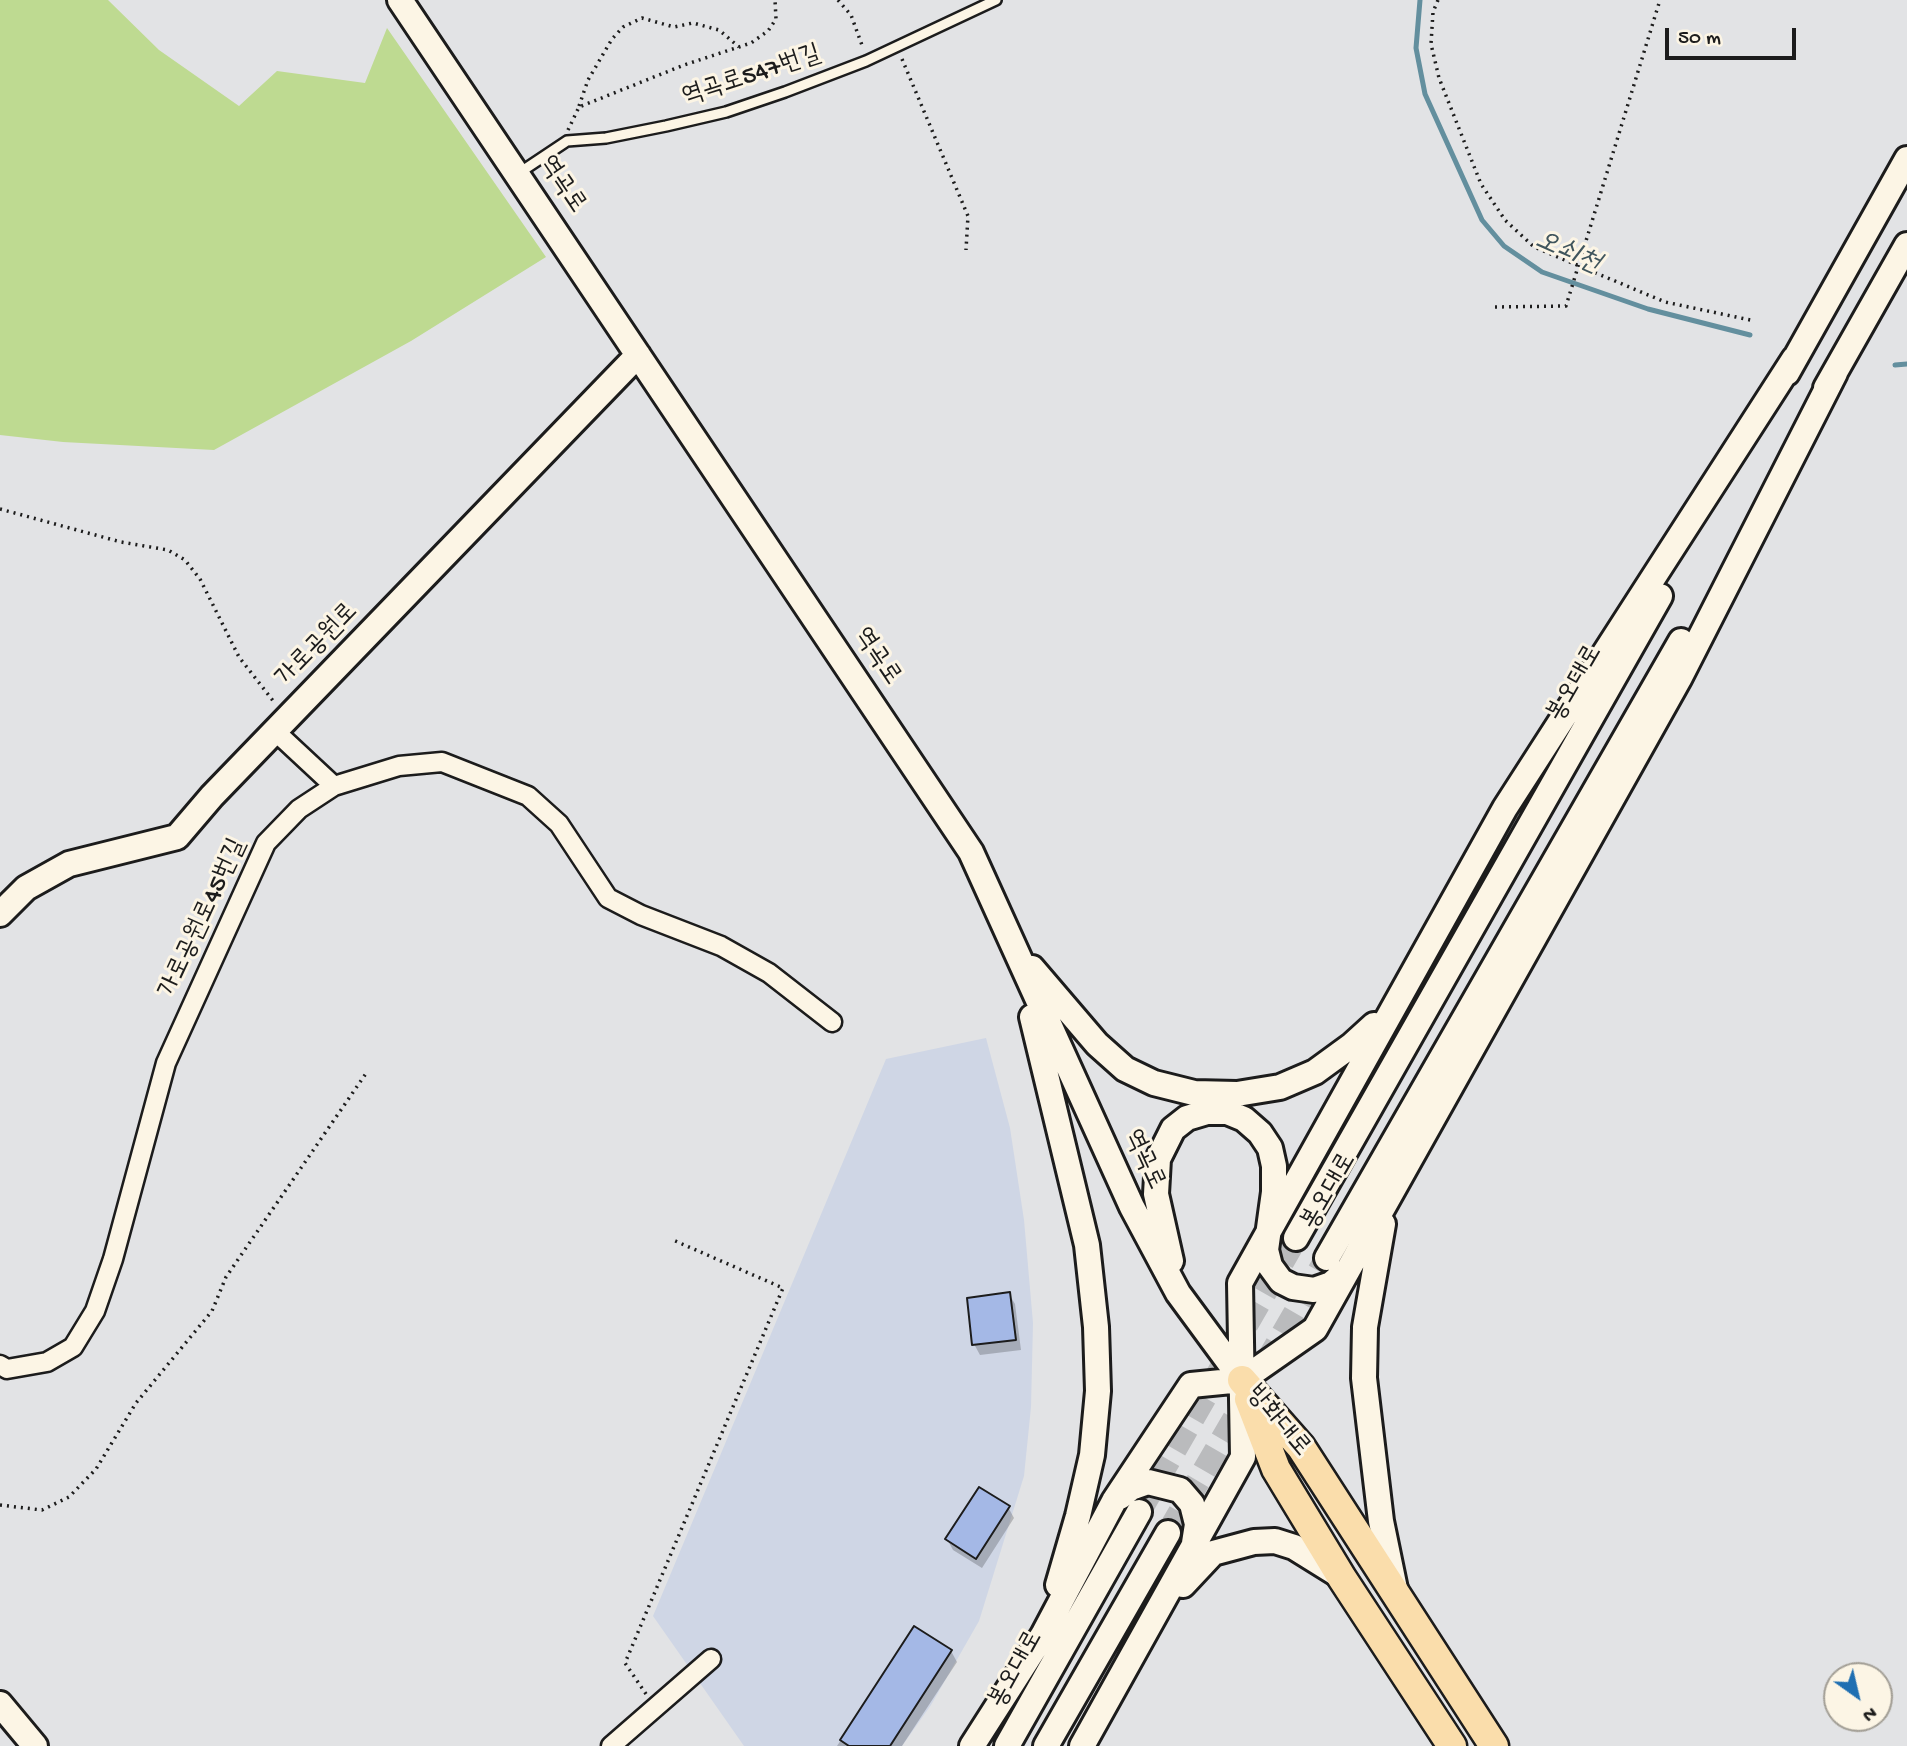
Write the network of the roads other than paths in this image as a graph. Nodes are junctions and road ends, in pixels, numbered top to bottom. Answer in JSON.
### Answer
{"nodes":[{"id":1,"x":400,"y":0,"type":"edge"},
{"id":2,"x":996,"y":0,"type":"edge"},
{"id":3,"x":1907,"y":159,"type":"edge"},
{"id":4,"x":518,"y":174,"type":"junction"},
{"id":5,"x":1907,"y":245,"type":"edge"},
{"id":6,"x":638,"y":355,"type":"junction"},
{"id":7,"x":1794,"y":359,"type":"junction"},
{"id":8,"x":1835,"y":373,"type":"junction"},
{"id":9,"x":283,"y":724,"type":"junction"},
{"id":10,"x":334,"y":786,"type":"junction"},
{"id":11,"x":0,"y":914,"type":"edge"},
{"id":12,"x":1016,"y":948,"type":"junction"},
{"id":13,"x":1394,"y":1006,"type":"junction"},
{"id":14,"x":832,"y":1022,"type":"dead end"},
{"id":15,"x":1387,"y":1205,"type":"junction"},
{"id":16,"x":1269,"y":1227,"type":"junction"},
{"id":17,"x":1296,"y":1238,"type":"tunnel mouth"},
{"id":18,"x":1338,"y":1264,"type":"junction"},
{"id":19,"x":1178,"y":1293,"type":"junction"},
{"id":20,"x":0,"y":1365,"type":"edge"},
{"id":21,"x":1242,"y":1380,"type":"junction"},
{"id":22,"x":1114,"y":1501,"type":"junction"},
{"id":23,"x":1139,"y":1512,"type":"tunnel mouth"},
{"id":24,"x":1168,"y":1533,"type":"tunnel mouth"},
{"id":25,"x":1193,"y":1548,"type":"junction"},
{"id":26,"x":1342,"y":1578,"type":"junction"},
{"id":27,"x":1398,"y":1600,"type":"junction"},
{"id":28,"x":1161,"y":1608,"type":"junction"},
{"id":29,"x":1043,"y":1635,"type":"junction"},
{"id":30,"x":711,"y":1659,"type":"dead end"},
{"id":31,"x":0,"y":1704,"type":"edge"},
{"id":32,"x":34,"y":1746,"type":"edge"},
{"id":33,"x":611,"y":1746,"type":"edge"},
{"id":34,"x":972,"y":1746,"type":"edge"},
{"id":35,"x":1007,"y":1746,"type":"edge"},
{"id":36,"x":1046,"y":1746,"type":"edge"},
{"id":37,"x":1082,"y":1746,"type":"edge"},
{"id":38,"x":1452,"y":1746,"type":"edge"},
{"id":39,"x":1494,"y":1746,"type":"edge"}],
"edges":[{"from":1,"to":4,"type":"street","name":"역곡로"},
{"from":2,"to":4,"type":"lane","name":"역곡로547번길"},
{"from":3,"to":7,"type":"street","name":"봉오대로"},
{"from":4,"to":6,"type":"street","name":"역곡로"},
{"from":5,"to":8,"type":"street","name":"봉오대로"},
{"from":6,"to":9,"type":"street","name":"가로공원로"},
{"from":6,"to":12,"type":"street","name":"역곡로"},
{"from":7,"to":13,"type":"street"},
{"from":7,"to":17,"type":"street","name":"봉오대로"},
{"from":8,"to":15,"type":"street"},
{"from":8,"to":18,"type":"street","name":"봉오대로"},
{"from":9,"to":10,"type":"street"},
{"from":9,"to":11,"type":"street","name":"가로공원로"},
{"from":10,"to":14,"type":"street","name":"가로공원로45번길"},
{"from":10,"to":20,"type":"street","name":"가로공원로45번길"},
{"from":12,"to":13,"type":"street"},
{"from":12,"to":19,"type":"street","name":"역곡로"},
{"from":12,"to":29,"type":"street"},
{"from":13,"to":16,"type":"street"},
{"from":15,"to":18,"type":"street"},
{"from":15,"to":27,"type":"street"},
{"from":16,"to":18,"type":"street"},
{"from":16,"to":19,"type":"street"},
{"from":16,"to":21,"type":"street"},
{"from":18,"to":21,"type":"street"},
{"from":19,"to":21,"type":"street","name":"역곡로"},
{"from":21,"to":22,"type":"street"},
{"from":21,"to":25,"type":"street"},
{"from":21,"to":26,"type":"main road","name":"방화대로"},
{"from":21,"to":27,"type":"main road","name":"방화대로"},
{"from":22,"to":25,"type":"street"},
{"from":22,"to":29,"type":"street"},
{"from":23,"to":35,"type":"street","name":"봉오대로"},
{"from":24,"to":36,"type":"street"},
{"from":25,"to":28,"type":"street"},
{"from":26,"to":28,"type":"street"},
{"from":26,"to":38,"type":"main road","name":"방화대로"},
{"from":27,"to":39,"type":"main road","name":"방화대로"},
{"from":28,"to":37,"type":"street"},
{"from":29,"to":34,"type":"street"},
{"from":30,"to":33,"type":"street"},
{"from":31,"to":32,"type":"street"}]}
